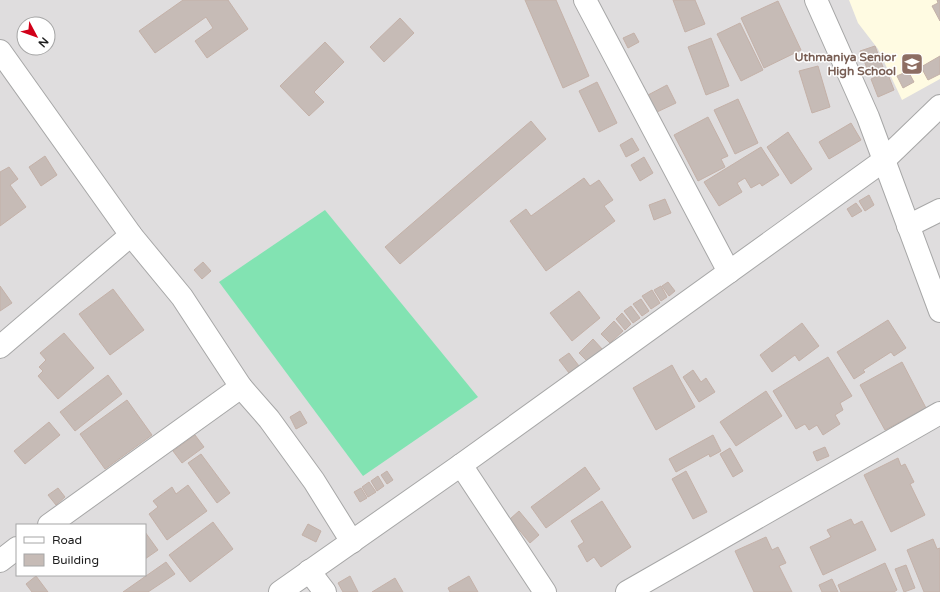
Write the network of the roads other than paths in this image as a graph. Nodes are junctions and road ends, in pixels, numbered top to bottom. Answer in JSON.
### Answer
{"nodes":[{"id":1,"x":585,"y":0,"type":"edge"},
{"id":2,"x":816,"y":0,"type":"edge"},
{"id":3,"x":0,"y":50,"type":"edge"},
{"id":4,"x":940,"y":106,"type":"edge"},
{"id":5,"x":883,"y":161,"type":"junction"},
{"id":6,"x":940,"y":210,"type":"edge"},
{"id":7,"x":908,"y":226,"type":"junction"},
{"id":8,"x":131,"y":235,"type":"junction"},
{"id":9,"x":729,"y":272,"type":"junction"},
{"id":10,"x":940,"y":311,"type":"edge"},
{"id":11,"x":0,"y":347,"type":"edge"},
{"id":12,"x":240,"y":387,"type":"junction"},
{"id":13,"x":940,"y":413,"type":"edge"},
{"id":14,"x":461,"y":465,"type":"junction"},
{"id":15,"x":50,"y":524,"type":"edge"},
{"id":16,"x":352,"y":542,"type":"junction"},
{"id":17,"x":16,"y":549,"type":"edge"},
{"id":18,"x":0,"y":560,"type":"edge"},
{"id":19,"x":309,"y":571,"type":"junction"},
{"id":20,"x":280,"y":592,"type":"edge"},
{"id":21,"x":325,"y":592,"type":"edge"},
{"id":22,"x":545,"y":592,"type":"edge"},
{"id":23,"x":627,"y":592,"type":"edge"}],
"edges":[{"from":1,"to":9,"type":"street"},
{"from":2,"to":5,"type":"street"},
{"from":3,"to":8,"type":"street"},
{"from":4,"to":5,"type":"street"},
{"from":5,"to":7,"type":"street"},
{"from":5,"to":9,"type":"street"},
{"from":6,"to":7,"type":"street"},
{"from":7,"to":10,"type":"street"},
{"from":8,"to":11,"type":"street"},
{"from":8,"to":12,"type":"street"},
{"from":9,"to":14,"type":"street"},
{"from":12,"to":15,"type":"street"},
{"from":12,"to":16,"type":"street"},
{"from":13,"to":23,"type":"street"},
{"from":14,"to":16,"type":"street"},
{"from":14,"to":22,"type":"street"},
{"from":16,"to":19,"type":"street"},
{"from":17,"to":18,"type":"street"},
{"from":19,"to":20,"type":"street"},
{"from":19,"to":21,"type":"street"}]}
